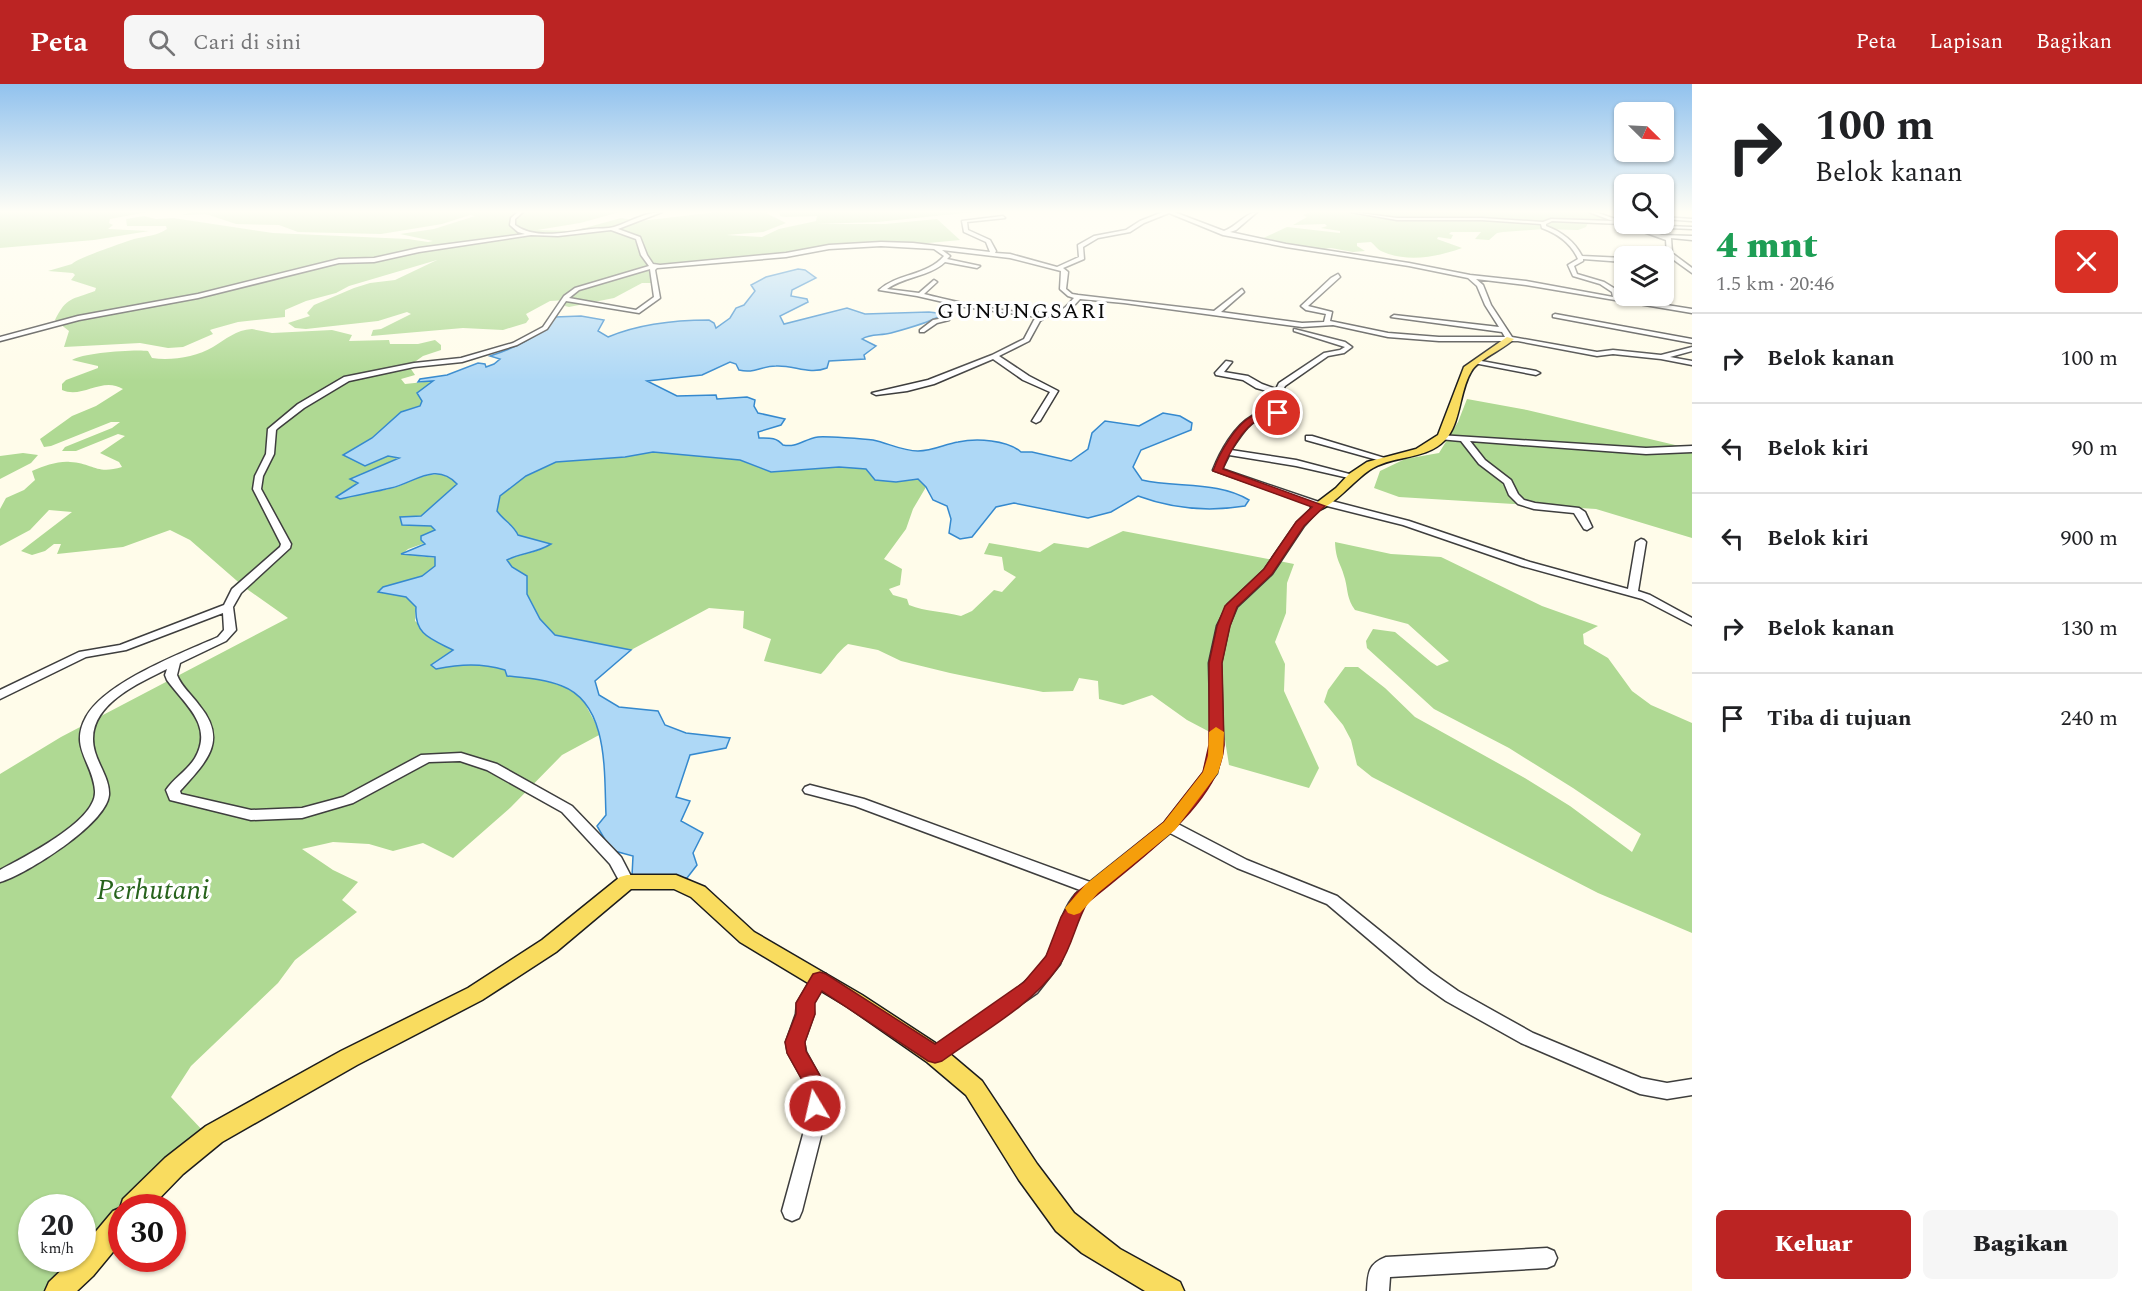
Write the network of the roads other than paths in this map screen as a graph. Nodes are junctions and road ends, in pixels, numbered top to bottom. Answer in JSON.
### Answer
{"nodes":[{"id":1,"x":309,"y":268,"type":"edge"},
{"id":2,"x":647,"y":268,"type":"edge"},
{"id":3,"x":653,"y":268,"type":"edge"},
{"id":4,"x":934,"y":268,"type":"edge"},
{"id":5,"x":1057,"y":268,"type":"edge"},
{"id":6,"x":1431,"y":268,"type":"edge"},
{"id":7,"x":1572,"y":268,"type":"edge"},
{"id":8,"x":1338,"y":276,"type":"dead end"},
{"id":9,"x":1470,"y":277,"type":"junction"},
{"id":10,"x":934,"y":282,"type":"dead end"},
{"id":11,"x":1614,"y":290,"type":"edge"},
{"id":12,"x":1242,"y":291,"type":"dead end"},
{"id":13,"x":920,"y":295,"type":"junction"},
{"id":14,"x":1078,"y":297,"type":"junction"},
{"id":15,"x":565,"y":299,"type":"junction"},
{"id":16,"x":1614,"y":299,"type":"edge"},
{"id":17,"x":955,"y":303,"type":"junction"},
{"id":18,"x":1659,"y":306,"type":"edge"},
{"id":19,"x":1692,"y":311,"type":"edge"},
{"id":20,"x":1216,"y":313,"type":"junction"},
{"id":21,"x":1044,"y":316,"type":"junction"},
{"id":22,"x":1555,"y":316,"type":"dead end"},
{"id":23,"x":1394,"y":317,"type":"dead end"},
{"id":24,"x":1291,"y":324,"type":"junction"},
{"id":25,"x":1326,"y":324,"type":"junction"},
{"id":26,"x":922,"y":331,"type":"dead end"},
{"id":27,"x":1506,"y":338,"type":"junction"},
{"id":28,"x":0,"y":339,"type":"edge"},
{"id":29,"x":1489,"y":339,"type":"joint"},
{"id":30,"x":1692,"y":341,"type":"edge"},
{"id":31,"x":1692,"y":349,"type":"edge"},
{"id":32,"x":994,"y":356,"type":"junction"},
{"id":33,"x":1658,"y":357,"type":"junction"},
{"id":34,"x":1228,"y":362,"type":"dead end"},
{"id":35,"x":1476,"y":362,"type":"junction"},
{"id":36,"x":1692,"y":363,"type":"edge"},
{"id":37,"x":1536,"y":373,"type":"dead end"},
{"id":38,"x":1278,"y":392,"type":"junction"},
{"id":39,"x":876,"y":393,"type":"dead end"},
{"id":40,"x":1036,"y":421,"type":"dead end"},
{"id":41,"x":1442,"y":436,"type":"junction"},
{"id":42,"x":1309,"y":438,"type":"dead end"},
{"id":43,"x":1464,"y":439,"type":"junction"},
{"id":44,"x":1692,"y":449,"type":"edge"},
{"id":45,"x":1225,"y":452,"type":"junction"},
{"id":46,"x":1384,"y":459,"type":"junction"},
{"id":47,"x":1353,"y":476,"type":"junction"},
{"id":48,"x":1320,"y":505,"type":"junction"},
{"id":49,"x":1587,"y":527,"type":"dead end"},
{"id":50,"x":1641,"y":542,"type":"dead end"},
{"id":51,"x":1632,"y":593,"type":"junction"},
{"id":52,"x":228,"y":607,"type":"junction"},
{"id":53,"x":1692,"y":622,"type":"edge"},
{"id":54,"x":174,"y":663,"type":"junction"},
{"id":55,"x":0,"y":695,"type":"edge"},
{"id":56,"x":810,"y":790,"type":"dead end"},
{"id":57,"x":1169,"y":826,"type":"junction"},
{"id":58,"x":0,"y":878,"type":"edge"},
{"id":59,"x":627,"y":882,"type":"junction"},
{"id":60,"x":1092,"y":889,"type":"junction"},
{"id":61,"x":820,"y":979,"type":"junction"},
{"id":62,"x":935,"y":1055,"type":"junction"},
{"id":63,"x":1692,"y":1087,"type":"edge"},
{"id":64,"x":146,"y":1194,"type":"edge"},
{"id":65,"x":792,"y":1211,"type":"dead end"},
{"id":66,"x":108,"y":1237,"type":"edge"},
{"id":67,"x":96,"y":1252,"type":"edge"},
{"id":68,"x":1547,"y":1258,"type":"dead end"},
{"id":69,"x":79,"y":1272,"type":"edge"},
{"id":70,"x":82,"y":1272,"type":"edge"},
{"id":71,"x":58,"y":1291,"type":"edge"},
{"id":72,"x":72,"y":1291,"type":"edge"},
{"id":73,"x":1171,"y":1291,"type":"edge"},
{"id":74,"x":1378,"y":1291,"type":"edge"}],
"edges":[{"from":1,"to":28,"type":"street"},
{"from":2,"to":15,"type":"street"},
{"from":3,"to":15,"type":"street"},
{"from":4,"to":13,"type":"street"},
{"from":5,"to":14,"type":"street"},
{"from":6,"to":9,"type":"street"},
{"from":7,"to":11,"type":"street"},
{"from":8,"to":25,"type":"street"},
{"from":9,"to":16,"type":"street"},
{"from":9,"to":27,"type":"street"},
{"from":10,"to":13,"type":"street"},
{"from":12,"to":20,"type":"street"},
{"from":13,"to":17,"type":"street"},
{"from":14,"to":20,"type":"street"},
{"from":14,"to":21,"type":"street"},
{"from":15,"to":52,"type":"street"},
{"from":17,"to":21,"type":"street"},
{"from":17,"to":26,"type":"street"},
{"from":18,"to":19,"type":"street"},
{"from":20,"to":24,"type":"street"},
{"from":21,"to":32,"type":"street"},
{"from":22,"to":30,"type":"street"},
{"from":23,"to":27,"type":"street"},
{"from":24,"to":25,"type":"street"},
{"from":24,"to":38,"type":"street"},
{"from":25,"to":29,"type":"street"},
{"from":27,"to":29,"type":"main road"},
{"from":27,"to":33,"type":"street"},
{"from":27,"to":35,"type":"main road"},
{"from":31,"to":33,"type":"street"},
{"from":32,"to":39,"type":"street"},
{"from":32,"to":40,"type":"street"},
{"from":33,"to":36,"type":"street"},
{"from":34,"to":38,"type":"street"},
{"from":35,"to":37,"type":"street"},
{"from":35,"to":41,"type":"main road"},
{"from":38,"to":45,"type":"street"},
{"from":41,"to":43,"type":"street"},
{"from":41,"to":46,"type":"main road"},
{"from":42,"to":46,"type":"street"},
{"from":43,"to":44,"type":"street"},
{"from":43,"to":49,"type":"street"},
{"from":45,"to":47,"type":"street"},
{"from":45,"to":48,"type":"street"},
{"from":46,"to":47,"type":"main road"},
{"from":47,"to":48,"type":"main road"},
{"from":48,"to":51,"type":"street"},
{"from":48,"to":57,"type":"street"},
{"from":50,"to":51,"type":"street"},
{"from":51,"to":53,"type":"street"},
{"from":52,"to":54,"type":"street"},
{"from":52,"to":55,"type":"street"},
{"from":54,"to":58,"type":"street"},
{"from":54,"to":59,"type":"street"},
{"from":56,"to":60,"type":"street"},
{"from":57,"to":60,"type":"street"},
{"from":57,"to":63,"type":"street"},
{"from":59,"to":61,"type":"main road"},
{"from":59,"to":64,"type":"main road"},
{"from":60,"to":62,"type":"street"},
{"from":61,"to":62,"type":"main road"},
{"from":61,"to":65,"type":"street"},
{"from":62,"to":73,"type":"main road"},
{"from":66,"to":67,"type":"main road"},
{"from":68,"to":74,"type":"street"},
{"from":69,"to":71,"type":"main road"},
{"from":70,"to":72,"type":"street"}]}
